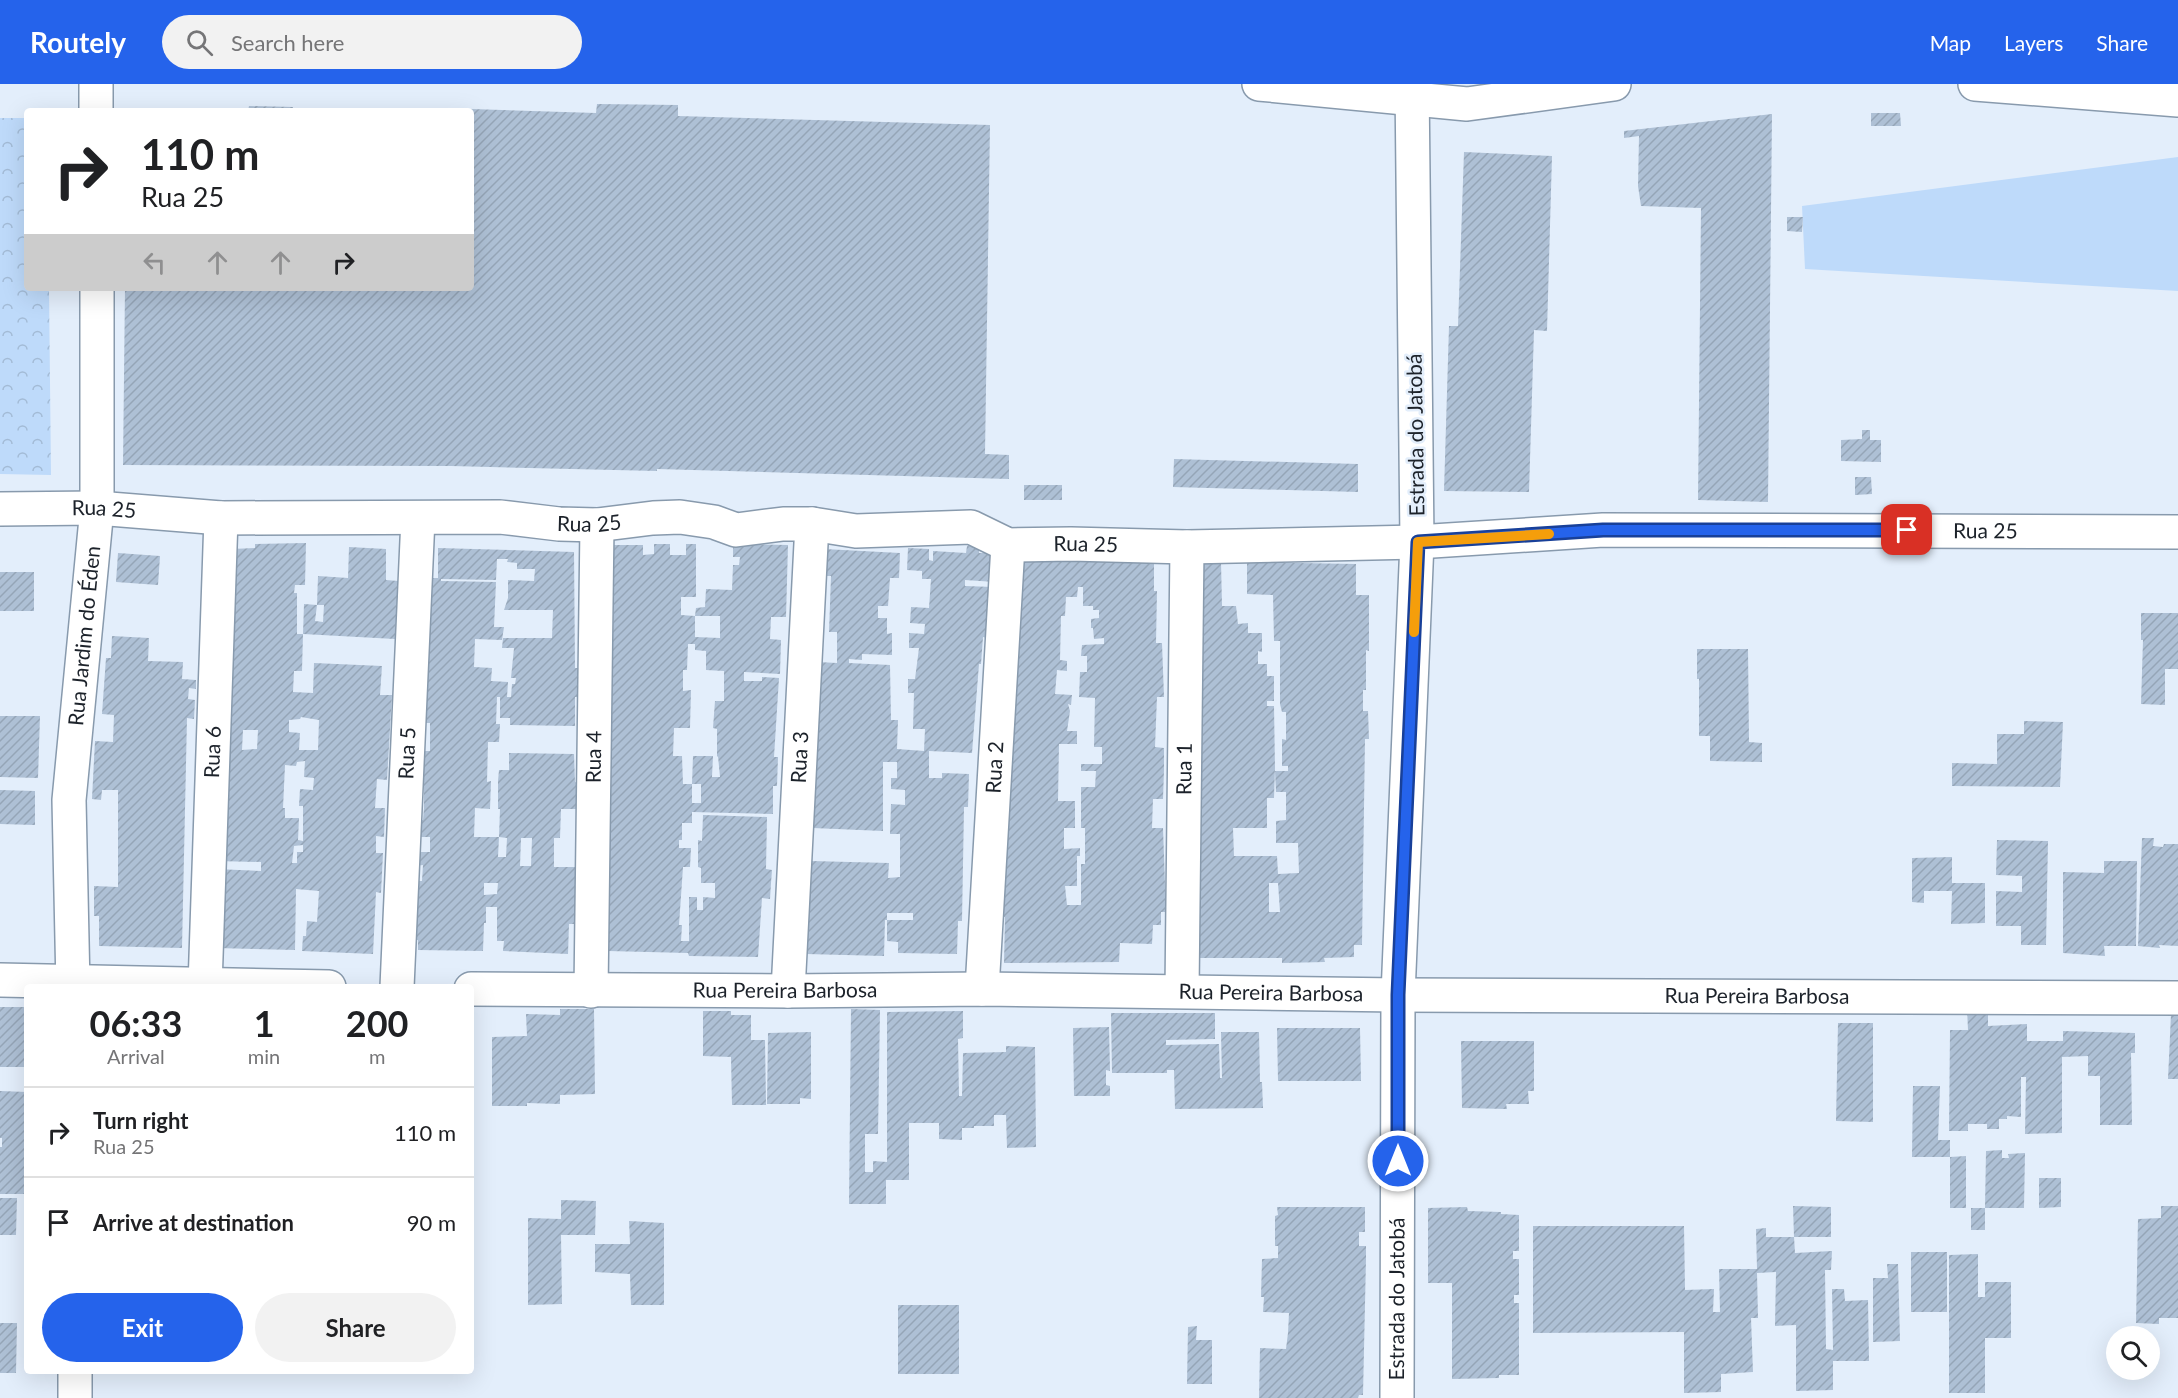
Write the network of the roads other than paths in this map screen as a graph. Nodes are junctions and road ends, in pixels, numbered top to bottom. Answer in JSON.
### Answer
{"nodes":[{"id":1,"x":96,"y":84,"type":"edge"},
{"id":2,"x":1259,"y":84,"type":"edge"},
{"id":3,"x":1614,"y":84,"type":"edge"},
{"id":4,"x":1975,"y":84,"type":"edge"},
{"id":5,"x":1412,"y":91,"type":"edge"},
{"id":6,"x":2178,"y":100,"type":"edge"},
{"id":7,"x":96,"y":108,"type":"edge"},
{"id":8,"x":97,"y":291,"type":"edge"},
{"id":9,"x":97,"y":508,"type":"junction"},
{"id":10,"x":0,"y":509,"type":"edge"},
{"id":11,"x":221,"y":518,"type":"junction"},
{"id":12,"x":418,"y":518,"type":"junction"},
{"id":13,"x":812,"y":524,"type":"junction"},
{"id":14,"x":597,"y":525,"type":"junction"},
{"id":15,"x":2178,"y":532,"type":"edge"},
{"id":16,"x":1418,"y":542,"type":"junction"},
{"id":17,"x":1008,"y":545,"type":"junction"},
{"id":18,"x":1187,"y":547,"type":"junction"},
{"id":19,"x":0,"y":980,"type":"edge"},
{"id":20,"x":73,"y":984,"type":"edge"},
{"id":21,"x":205,"y":984,"type":"edge"},
{"id":22,"x":397,"y":984,"type":"edge"},
{"id":23,"x":474,"y":989,"type":"edge"},
{"id":24,"x":982,"y":989,"type":"junction"},
{"id":25,"x":591,"y":991,"type":"junction"},
{"id":26,"x":789,"y":991,"type":"junction"},
{"id":27,"x":1182,"y":991,"type":"junction"},
{"id":28,"x":1398,"y":995,"type":"junction"},
{"id":29,"x":2178,"y":998,"type":"edge"},
{"id":30,"x":75,"y":1374,"type":"edge"},
{"id":31,"x":75,"y":1398,"type":"edge"},
{"id":32,"x":1397,"y":1398,"type":"edge"}],
"edges":[{"from":1,"to":7,"type":"street"},
{"from":2,"to":5,"type":"street"},
{"from":3,"to":5,"type":"street"},
{"from":4,"to":6,"type":"street"},
{"from":5,"to":16,"type":"street","name":"Estrada do Jatobá"},
{"from":8,"to":9,"type":"street","name":"Rua Jardim do Éden"},
{"from":9,"to":10,"type":"street","name":"Rua 25"},
{"from":9,"to":11,"type":"street","name":"Rua 25"},
{"from":9,"to":20,"type":"street","name":"Rua Jardim do Éden"},
{"from":11,"to":12,"type":"street","name":"Rua 25"},
{"from":11,"to":21,"type":"street","name":"Rua 6"},
{"from":12,"to":14,"type":"street","name":"Rua 25"},
{"from":12,"to":22,"type":"street","name":"Rua 5"},
{"from":13,"to":14,"type":"street","name":"Rua 25"},
{"from":13,"to":17,"type":"street","name":"Rua 25"},
{"from":13,"to":26,"type":"street","name":"Rua 3"},
{"from":14,"to":25,"type":"street","name":"Rua 4"},
{"from":15,"to":16,"type":"street","name":"Rua 25"},
{"from":16,"to":18,"type":"street","name":"Rua 25"},
{"from":16,"to":28,"type":"street","name":"Estrada do Jatobá"},
{"from":17,"to":18,"type":"street","name":"Rua 25"},
{"from":17,"to":24,"type":"street","name":"Rua 2"},
{"from":18,"to":27,"type":"street","name":"Rua 1"},
{"from":19,"to":20,"type":"street"},
{"from":23,"to":25,"type":"street","name":"Rua Pereira Barbosa"},
{"from":24,"to":26,"type":"street","name":"Rua Pereira Barbosa"},
{"from":24,"to":27,"type":"street","name":"Rua Pereira Barbosa"},
{"from":25,"to":26,"type":"street","name":"Rua Pereira Barbosa"},
{"from":27,"to":28,"type":"street","name":"Rua Pereira Barbosa"},
{"from":28,"to":29,"type":"street","name":"Rua Pereira Barbosa"},
{"from":28,"to":32,"type":"street","name":"Estrada do Jatobá"},
{"from":30,"to":31,"type":"street"}]}
